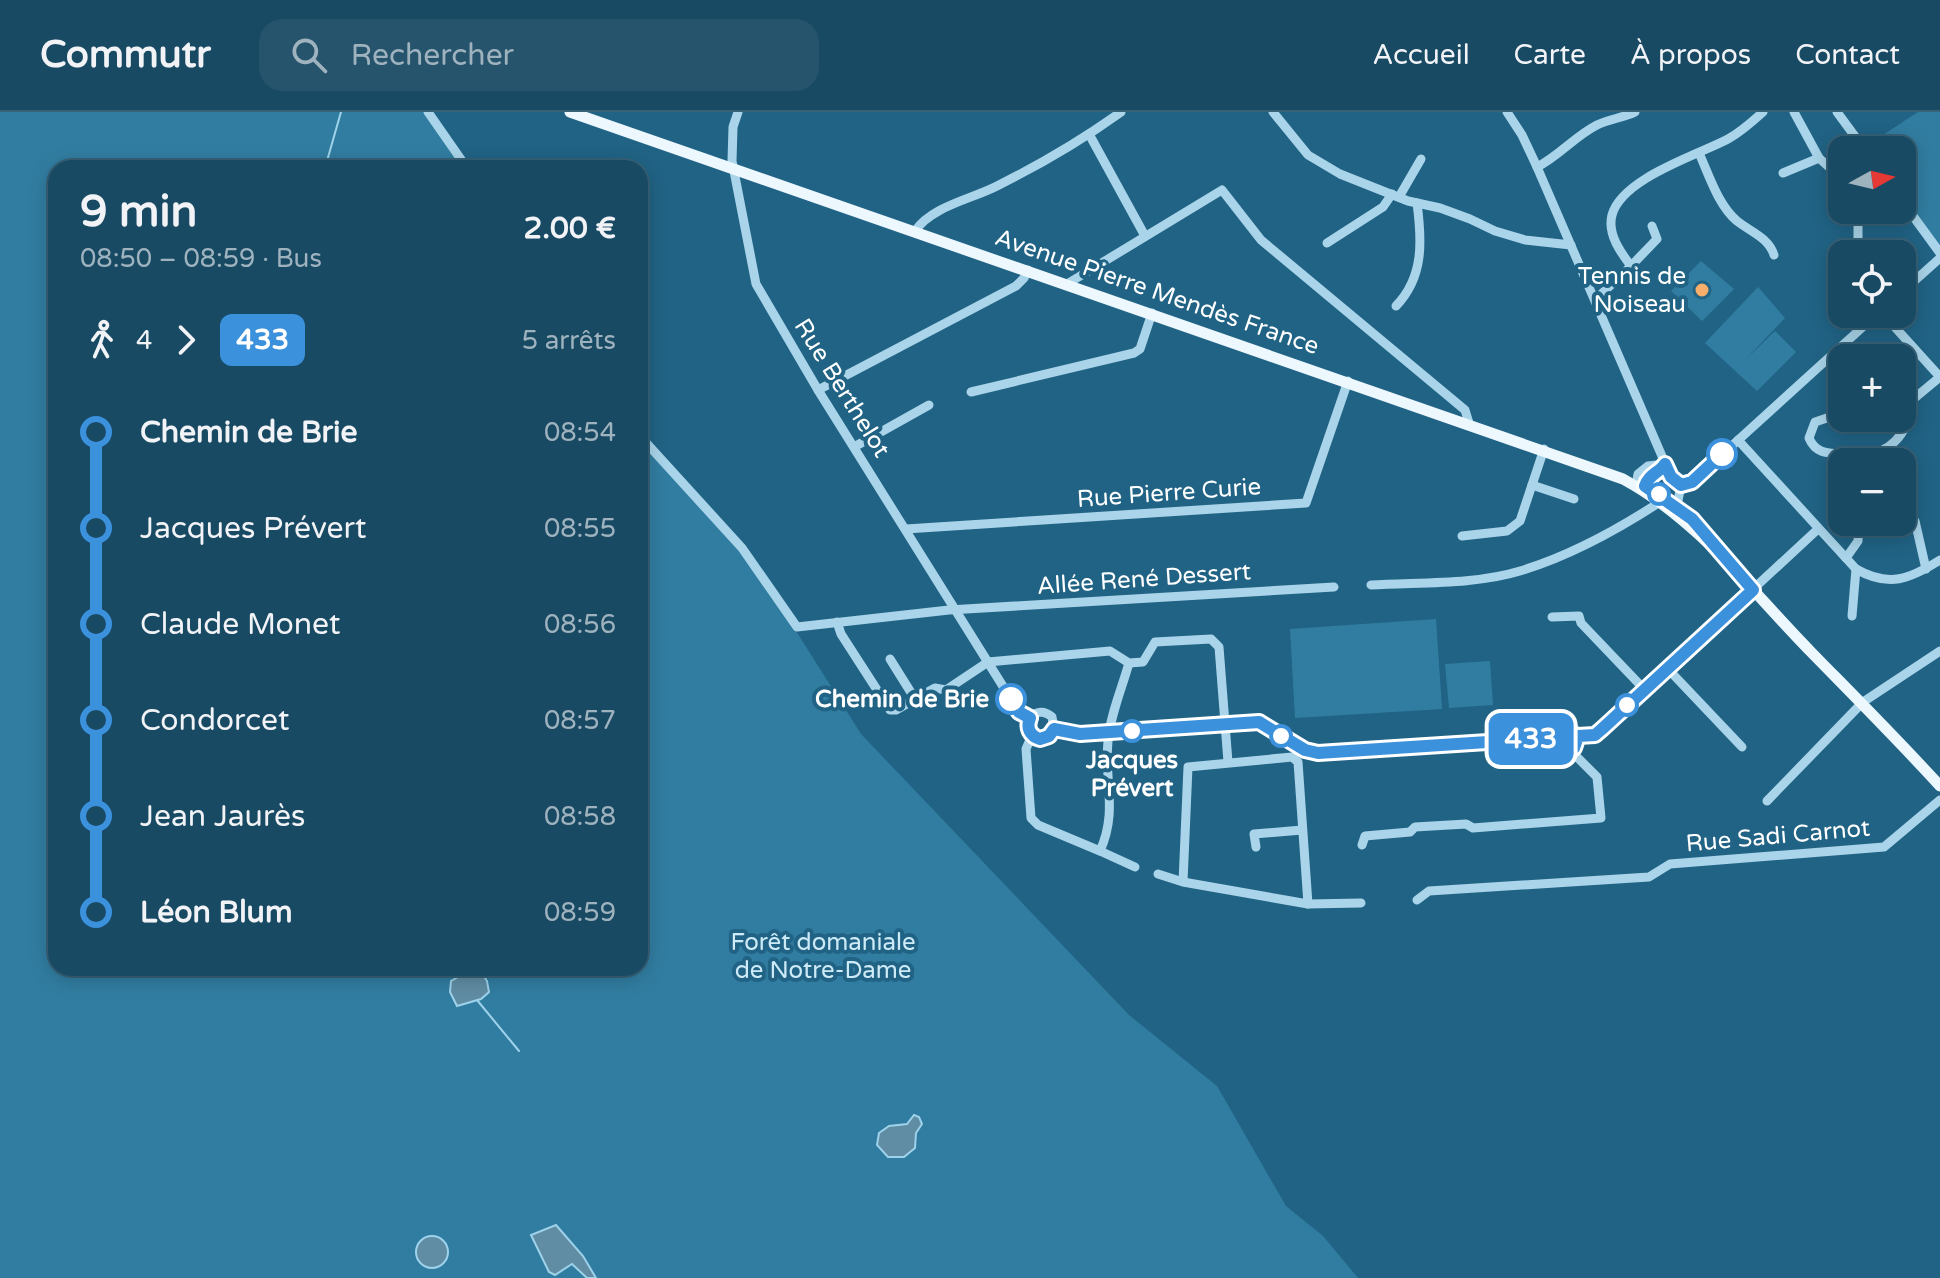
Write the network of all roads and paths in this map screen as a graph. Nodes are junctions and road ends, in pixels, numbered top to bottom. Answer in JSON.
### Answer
{"nodes":[{"id":1,"x":428,"y":112,"type":"edge"},
{"id":2,"x":570,"y":112,"type":"edge"},
{"id":3,"x":738,"y":112,"type":"edge"},
{"id":4,"x":1121,"y":112,"type":"edge"},
{"id":5,"x":1273,"y":112,"type":"edge"},
{"id":6,"x":1507,"y":112,"type":"edge"},
{"id":7,"x":1635,"y":112,"type":"edge"},
{"id":8,"x":1763,"y":112,"type":"edge"},
{"id":9,"x":1794,"y":112,"type":"edge"},
{"id":10,"x":1837,"y":112,"type":"edge"},
{"id":11,"x":1089,"y":134,"type":"junction"},
{"id":12,"x":1855,"y":136,"type":"edge"},
{"id":13,"x":1699,"y":153,"type":"junction"},
{"id":14,"x":1819,"y":158,"type":"junction"},
{"id":15,"x":1421,"y":159,"type":"dead end"},
{"id":16,"x":461,"y":160,"type":"edge"},
{"id":17,"x":1828,"y":166,"type":"edge"},
{"id":18,"x":1537,"y":167,"type":"junction"},
{"id":19,"x":733,"y":169,"type":"junction"},
{"id":20,"x":1783,"y":173,"type":"dead end"},
{"id":21,"x":1396,"y":196,"type":"junction"},
{"id":22,"x":1417,"y":203,"type":"junction"},
{"id":23,"x":1916,"y":221,"type":"edge"},
{"id":24,"x":1652,"y":226,"type":"dead end"},
{"id":25,"x":915,"y":231,"type":"junction"},
{"id":26,"x":1145,"y":236,"type":"junction"},
{"id":27,"x":1327,"y":243,"type":"dead end"},
{"id":28,"x":1571,"y":245,"type":"junction"},
{"id":29,"x":1774,"y":255,"type":"dead end"},
{"id":30,"x":1940,"y":255,"type":"edge"},
{"id":31,"x":1631,"y":266,"type":"junction"},
{"id":32,"x":1028,"y":270,"type":"junction"},
{"id":33,"x":1916,"y":278,"type":"edge"},
{"id":34,"x":1067,"y":284,"type":"junction"},
{"id":35,"x":1595,"y":300,"type":"junction"},
{"id":36,"x":1396,"y":306,"type":"dead end"},
{"id":37,"x":1152,"y":313,"type":"junction"},
{"id":38,"x":1864,"y":328,"type":"edge"},
{"id":39,"x":1893,"y":328,"type":"edge"},
{"id":40,"x":1940,"y":377,"type":"edge"},
{"id":41,"x":1348,"y":381,"type":"junction"},
{"id":42,"x":818,"y":390,"type":"junction"},
{"id":43,"x":971,"y":392,"type":"dead end"},
{"id":44,"x":1916,"y":394,"type":"edge"},
{"id":45,"x":929,"y":405,"type":"dead end"},
{"id":46,"x":1828,"y":418,"type":"edge"},
{"id":47,"x":1469,"y":423,"type":"junction"},
{"id":48,"x":1902,"y":432,"type":"edge"},
{"id":49,"x":1738,"y":440,"type":"junction"},
{"id":50,"x":648,"y":445,"type":"edge"},
{"id":51,"x":854,"y":447,"type":"junction"},
{"id":52,"x":1885,"y":448,"type":"edge"},
{"id":53,"x":1544,"y":449,"type":"junction"},
{"id":54,"x":1828,"y":454,"type":"edge"},
{"id":55,"x":1665,"y":464,"type":"junction"},
{"id":56,"x":1532,"y":485,"type":"junction"},
{"id":57,"x":1681,"y":485,"type":"junction"},
{"id":58,"x":1640,"y":486,"type":"junction"},
{"id":59,"x":1574,"y":499,"type":"dead end"},
{"id":60,"x":1660,"y":502,"type":"junction"},
{"id":61,"x":1677,"y":506,"type":"junction"},
{"id":62,"x":1916,"y":525,"type":"edge"},
{"id":63,"x":906,"y":529,"type":"junction"},
{"id":64,"x":1818,"y":529,"type":"junction"},
{"id":65,"x":1462,"y":536,"type":"dead end"},
{"id":66,"x":1858,"y":536,"type":"edge"},
{"id":67,"x":1714,"y":546,"type":"junction"},
{"id":68,"x":1846,"y":558,"type":"junction"},
{"id":69,"x":1940,"y":560,"type":"edge"},
{"id":70,"x":1856,"y":569,"type":"junction"},
{"id":71,"x":1926,"y":569,"type":"junction"},
{"id":72,"x":1371,"y":585,"type":"dead end"},
{"id":73,"x":1334,"y":587,"type":"dead end"},
{"id":74,"x":1753,"y":590,"type":"junction"},
{"id":75,"x":957,"y":611,"type":"junction"},
{"id":76,"x":1852,"y":616,"type":"dead end"},
{"id":77,"x":1552,"y":617,"type":"dead end"},
{"id":78,"x":837,"y":622,"type":"junction"},
{"id":79,"x":1940,"y":651,"type":"edge"},
{"id":80,"x":890,"y":659,"type":"dead end"},
{"id":81,"x":988,"y":662,"type":"junction"},
{"id":82,"x":1129,"y":663,"type":"junction"},
{"id":83,"x":1667,"y":668,"type":"junction"},
{"id":84,"x":1644,"y":689,"type":"junction"},
{"id":85,"x":915,"y":699,"type":"junction"},
{"id":86,"x":1863,"y":702,"type":"junction"},
{"id":87,"x":1030,"y":718,"type":"junction"},
{"id":88,"x":1224,"y":724,"type":"junction"},
{"id":89,"x":1054,"y":729,"type":"junction"},
{"id":90,"x":1110,"y":732,"type":"junction"},
{"id":91,"x":1032,"y":735,"type":"junction"},
{"id":92,"x":1578,"y":736,"type":"junction"},
{"id":93,"x":1548,"y":738,"type":"junction"},
{"id":94,"x":1742,"y":747,"type":"dead end"},
{"id":95,"x":1571,"y":751,"type":"junction"},
{"id":96,"x":1228,"y":762,"type":"junction"},
{"id":97,"x":1940,"y":786,"type":"edge"},
{"id":98,"x":1940,"y":800,"type":"edge"},
{"id":99,"x":1767,"y":801,"type":"dead end"},
{"id":100,"x":1302,"y":830,"type":"junction"},
{"id":101,"x":1362,"y":845,"type":"dead end"},
{"id":102,"x":1256,"y":847,"type":"dead end"},
{"id":103,"x":1100,"y":851,"type":"junction"},
{"id":104,"x":1135,"y":867,"type":"dead end"},
{"id":105,"x":1158,"y":874,"type":"dead end"},
{"id":106,"x":1183,"y":882,"type":"junction"},
{"id":107,"x":1417,"y":900,"type":"dead end"},
{"id":108,"x":1361,"y":903,"type":"dead end"},
{"id":109,"x":1308,"y":904,"type":"junction"}],
"edges":[{"from":1,"to":16,"type":"street"},
{"from":2,"to":19,"type":"main road","name":"Avenue Pierre Mendès France"},
{"from":3,"to":19,"type":"street","name":"Rue Berthelot"},
{"from":4,"to":11,"type":"street"},
{"from":5,"to":21,"type":"street"},
{"from":6,"to":18,"type":"street"},
{"from":7,"to":18,"type":"street"},
{"from":8,"to":13,"type":"street"},
{"from":9,"to":14,"type":"street"},
{"from":10,"to":12,"type":"street"},
{"from":11,"to":25,"type":"street"},
{"from":11,"to":26,"type":"street"},
{"from":13,"to":29,"type":"street"},
{"from":13,"to":31,"type":"street"},
{"from":14,"to":17,"type":"street"},
{"from":14,"to":20,"type":"street"},
{"from":15,"to":21,"type":"street"},
{"from":18,"to":28,"type":"street"},
{"from":19,"to":25,"type":"main road","name":"Avenue Pierre Mendès France"},
{"from":19,"to":42,"type":"street","name":"Rue Berthelot"},
{"from":21,"to":22,"type":"street"},
{"from":21,"to":27,"type":"street"},
{"from":22,"to":28,"type":"street"},
{"from":22,"to":36,"type":"street"},
{"from":23,"to":30,"type":"street"},
{"from":24,"to":31,"type":"street"},
{"from":25,"to":32,"type":"main road","name":"Avenue Pierre Mendès France"},
{"from":26,"to":34,"type":"street"},
{"from":26,"to":47,"type":"street"},
{"from":28,"to":35,"type":"street"},
{"from":30,"to":33,"type":"street"},
{"from":31,"to":35,"type":"street"},
{"from":32,"to":34,"type":"main road","name":"Avenue Pierre Mendès France"},
{"from":32,"to":42,"type":"street"},
{"from":34,"to":37,"type":"main road","name":"Avenue Pierre Mendès France"},
{"from":35,"to":55,"type":"street"},
{"from":37,"to":41,"type":"main road","name":"Avenue Pierre Mendès France"},
{"from":37,"to":43,"type":"street"},
{"from":38,"to":49,"type":"street"},
{"from":39,"to":40,"type":"street"},
{"from":40,"to":44,"type":"street"},
{"from":41,"to":47,"type":"main road","name":"Avenue Pierre Mendès France"},
{"from":41,"to":63,"type":"street","name":"Rue Pierre Curie"},
{"from":42,"to":51,"type":"street","name":"Rue Berthelot"},
{"from":45,"to":51,"type":"street"},
{"from":46,"to":54,"type":"street"},
{"from":47,"to":53,"type":"main road","name":"Avenue Pierre Mendès France"},
{"from":48,"to":52,"type":"street"},
{"from":49,"to":57,"type":"street"},
{"from":49,"to":64,"type":"street"},
{"from":50,"to":78,"type":"street","name":"Allée René Dessert"},
{"from":51,"to":63,"type":"street","name":"Rue Berthelot"},
{"from":53,"to":56,"type":"street"},
{"from":53,"to":58,"type":"main road","name":"Avenue Pierre Mendès France"},
{"from":55,"to":57,"type":"street"},
{"from":55,"to":58,"type":"street"},
{"from":56,"to":59,"type":"street"},
{"from":56,"to":65,"type":"street"},
{"from":57,"to":61,"type":"street"},
{"from":58,"to":60,"type":"main road","name":"Avenue Pierre Mendès France"},
{"from":58,"to":61,"type":"main road","name":"Avenue Pierre Mendès France"},
{"from":60,"to":67,"type":"main road","name":"Avenue Pierre Mendès France"},
{"from":60,"to":72,"type":"street"},
{"from":61,"to":67,"type":"main road","name":"Avenue Pierre Mendès France"},
{"from":62,"to":71,"type":"street"},
{"from":63,"to":75,"type":"street","name":"Rue Berthelot"},
{"from":64,"to":68,"type":"street"},
{"from":64,"to":74,"type":"street"},
{"from":66,"to":68,"type":"street"},
{"from":67,"to":74,"type":"main road","name":"Avenue Pierre Mendès France"},
{"from":68,"to":70,"type":"street"},
{"from":69,"to":71,"type":"street"},
{"from":70,"to":71,"type":"street"},
{"from":70,"to":76,"type":"street"},
{"from":73,"to":75,"type":"street","name":"Allée René Dessert"},
{"from":74,"to":83,"type":"street"},
{"from":74,"to":86,"type":"main road","name":"Avenue Pierre Mendès France"},
{"from":75,"to":78,"type":"street","name":"Allée René Dessert"},
{"from":75,"to":81,"type":"street","name":"Rue Berthelot"},
{"from":77,"to":84,"type":"street"},
{"from":78,"to":85,"type":"street"},
{"from":79,"to":86,"type":"street"},
{"from":80,"to":85,"type":"street"},
{"from":81,"to":82,"type":"street"},
{"from":81,"to":85,"type":"street"},
{"from":81,"to":87,"type":"street","name":"Rue Berthelot"},
{"from":82,"to":88,"type":"street"},
{"from":82,"to":90,"type":"street"},
{"from":83,"to":84,"type":"street"},
{"from":83,"to":94,"type":"street"},
{"from":84,"to":92,"type":"street"},
{"from":86,"to":97,"type":"main road","name":"Avenue Pierre Mendès France"},
{"from":86,"to":99,"type":"street"},
{"from":87,"to":89,"type":"street"},
{"from":87,"to":91,"type":"street"},
{"from":88,"to":90,"type":"street"},
{"from":88,"to":93,"type":"street"},
{"from":88,"to":96,"type":"street"},
{"from":89,"to":90,"type":"street"},
{"from":89,"to":91,"type":"street"},
{"from":90,"to":103,"type":"street"},
{"from":91,"to":103,"type":"street"},
{"from":92,"to":93,"type":"street"},
{"from":92,"to":95,"type":"street"},
{"from":93,"to":95,"type":"street"},
{"from":95,"to":101,"type":"street"},
{"from":96,"to":100,"type":"street"},
{"from":96,"to":106,"type":"street"},
{"from":98,"to":107,"type":"street","name":"Rue Sadi Carnot"},
{"from":100,"to":102,"type":"street"},
{"from":100,"to":109,"type":"street"},
{"from":103,"to":104,"type":"street"},
{"from":105,"to":106,"type":"street"},
{"from":106,"to":109,"type":"street"},
{"from":108,"to":109,"type":"street"}]}
